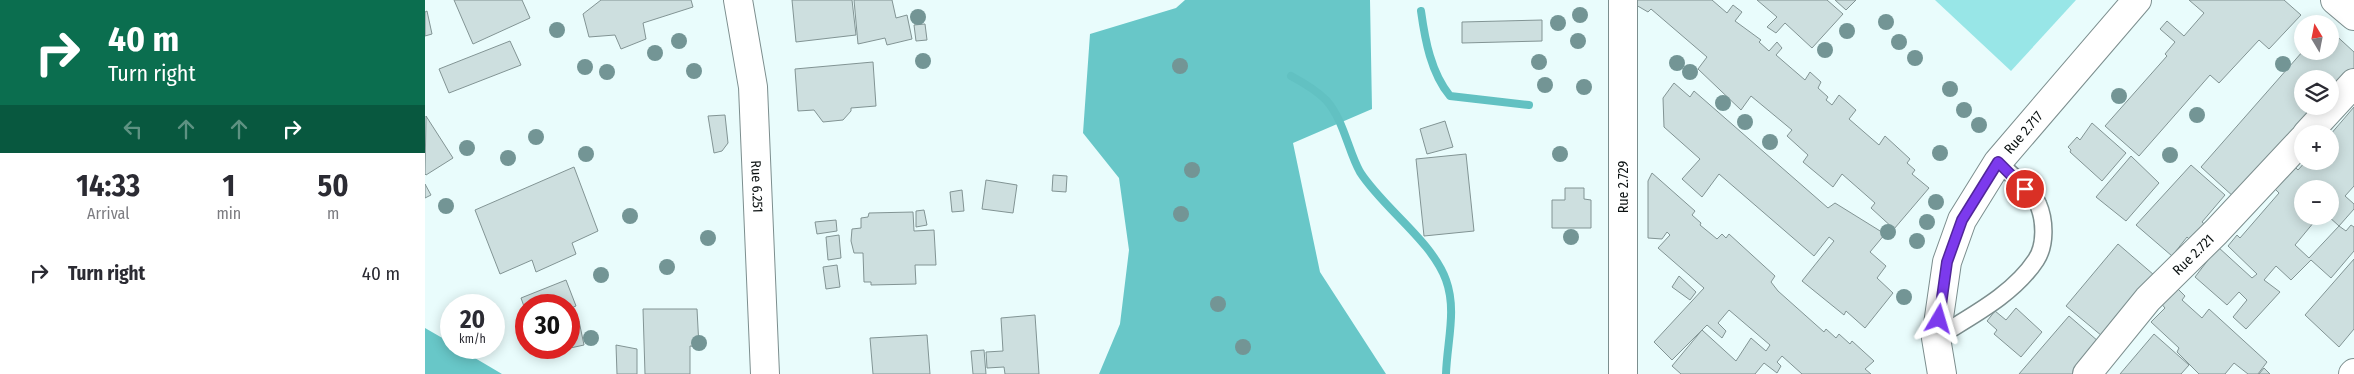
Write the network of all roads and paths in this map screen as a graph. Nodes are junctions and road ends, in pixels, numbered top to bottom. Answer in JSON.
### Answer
{"nodes":[{"id":1,"x":738,"y":0,"type":"edge"},
{"id":2,"x":1623,"y":0,"type":"edge"},
{"id":3,"x":2137,"y":0,"type":"edge"},
{"id":4,"x":2335,"y":0,"type":"edge"},
{"id":5,"x":2354,"y":16,"type":"edge"},
{"id":6,"x":2354,"y":83,"type":"edge"},
{"id":7,"x":2315,"y":125,"type":"edge"},
{"id":8,"x":2294,"y":149,"type":"edge"},
{"id":9,"x":1998,"y":162,"type":"junction"},
{"id":10,"x":1936,"y":338,"type":"junction"},
{"id":11,"x":765,"y":374,"type":"edge"},
{"id":12,"x":1623,"y":374,"type":"edge"},
{"id":13,"x":1942,"y":374,"type":"edge"},
{"id":14,"x":2087,"y":374,"type":"edge"}],
"edges":[{"from":1,"to":11,"type":"street","name":"Rue 6.251"},
{"from":2,"to":12,"type":"street","name":"Rue 2.729"},
{"from":3,"to":9,"type":"street","name":"Rue 2.717"},
{"from":4,"to":5,"type":"street"},
{"from":6,"to":7,"type":"street"},
{"from":8,"to":14,"type":"street","name":"Rue 2.721"},
{"from":9,"to":10,"type":"street","name":"Rue 2.717"},
{"from":9,"to":10,"type":"lane"},
{"from":10,"to":13,"type":"street","name":"Rue 2.717"}]}
